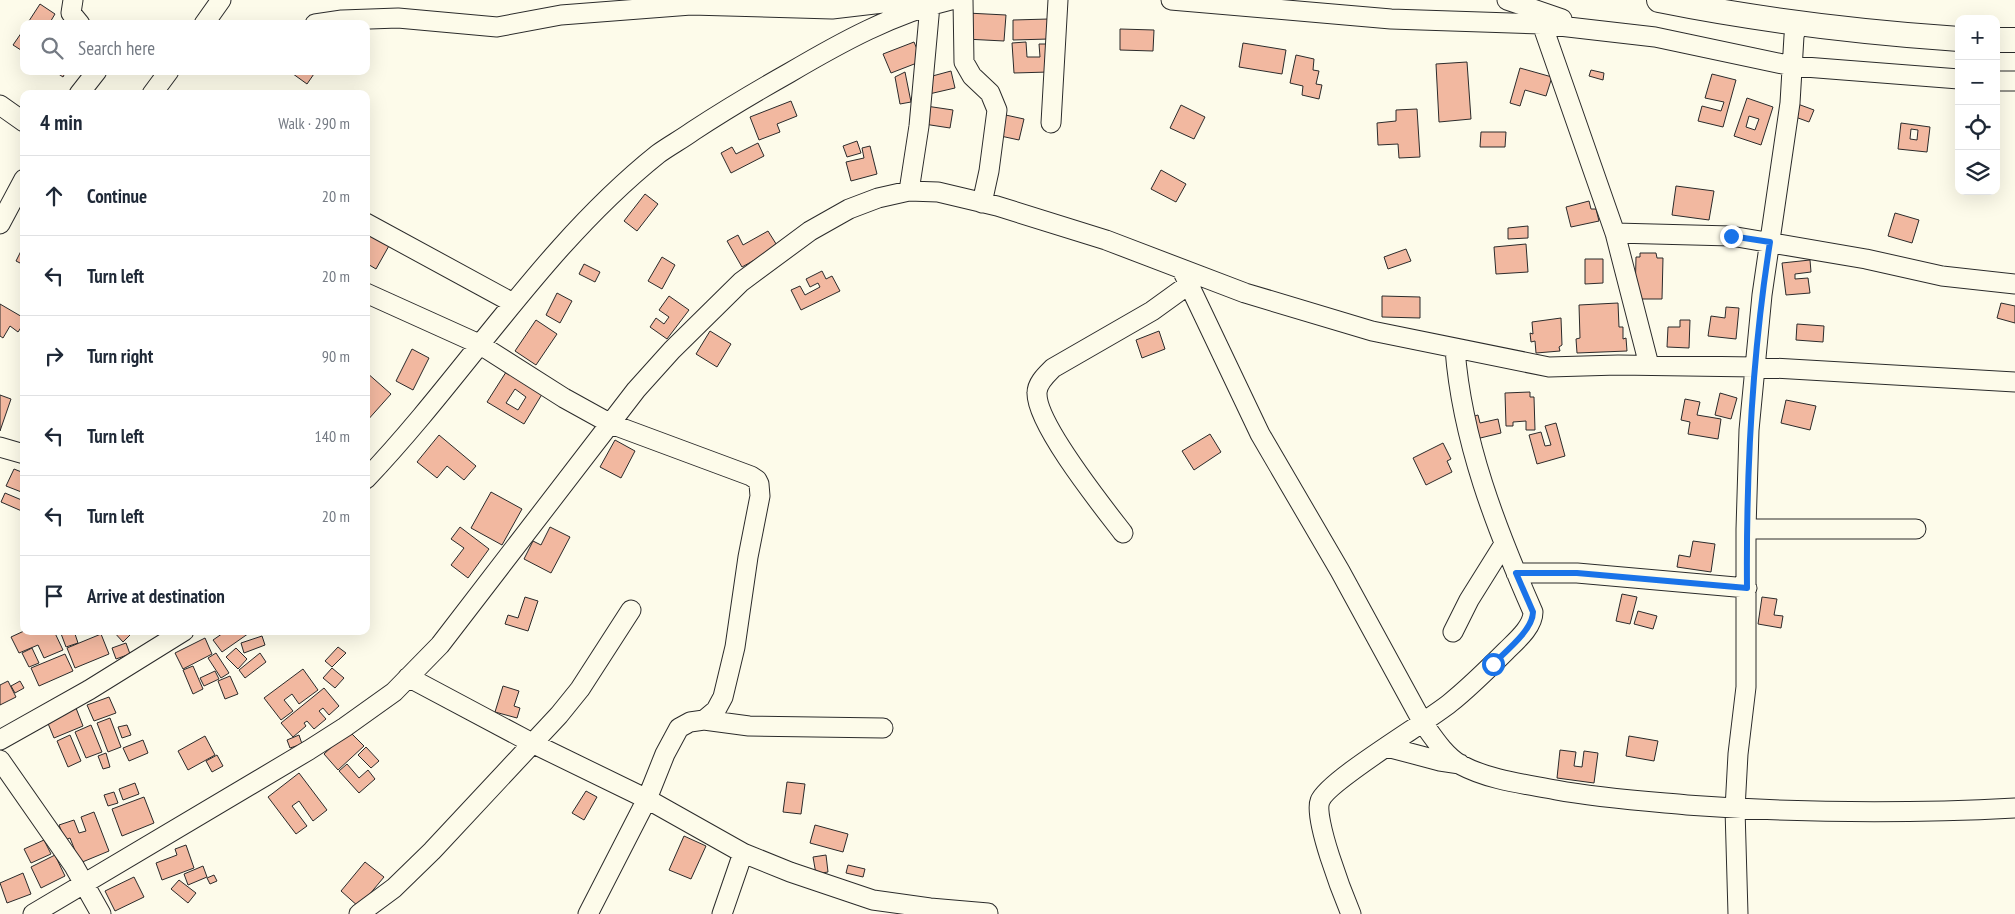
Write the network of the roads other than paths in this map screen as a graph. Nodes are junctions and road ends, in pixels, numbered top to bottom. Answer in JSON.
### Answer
{"nodes":[{"id":1,"x":73,"y":0,"type":"edge"},
{"id":2,"x":221,"y":0,"type":"edge"},
{"id":3,"x":963,"y":0,"type":"edge"},
{"id":4,"x":1058,"y":0,"type":"edge"},
{"id":5,"x":1171,"y":0,"type":"edge"},
{"id":6,"x":1506,"y":0,"type":"edge"},
{"id":7,"x":1659,"y":0,"type":"edge"},
{"id":8,"x":735,"y":2,"type":"edge"},
{"id":9,"x":938,"y":3,"type":"edge"},
{"id":10,"x":1714,"y":5,"type":"edge"},
{"id":11,"x":77,"y":20,"type":"edge"},
{"id":12,"x":207,"y":20,"type":"edge"},
{"id":13,"x":342,"y":20,"type":"edge"},
{"id":14,"x":1542,"y":24,"type":"junction"},
{"id":15,"x":1798,"y":24,"type":"junction"},
{"id":16,"x":1594,"y":30,"type":"junction"},
{"id":17,"x":1955,"y":38,"type":"edge"},
{"id":18,"x":2000,"y":40,"type":"edge"},
{"id":19,"x":2015,"y":40,"type":"edge"},
{"id":20,"x":1792,"y":66,"type":"junction"},
{"id":21,"x":94,"y":75,"type":"edge"},
{"id":22,"x":166,"y":75,"type":"edge"},
{"id":23,"x":1955,"y":79,"type":"edge"},
{"id":24,"x":2000,"y":81,"type":"edge"},
{"id":25,"x":2015,"y":81,"type":"edge"},
{"id":26,"x":82,"y":90,"type":"edge"},
{"id":27,"x":155,"y":90,"type":"edge"},
{"id":28,"x":0,"y":105,"type":"edge"},
{"id":29,"x":20,"y":119,"type":"edge"},
{"id":30,"x":1051,"y":123,"type":"dead end"},
{"id":31,"x":20,"y":186,"type":"edge"},
{"id":32,"x":909,"y":191,"type":"junction"},
{"id":33,"x":982,"y":203,"type":"junction"},
{"id":34,"x":0,"y":224,"type":"edge"},
{"id":35,"x":370,"y":225,"type":"edge"},
{"id":36,"x":1615,"y":233,"type":"junction"},
{"id":37,"x":1770,"y":242,"type":"junction"},
{"id":38,"x":1185,"y":278,"type":"junction"},
{"id":39,"x":2015,"y":284,"type":"edge"},
{"id":40,"x":370,"y":295,"type":"edge"},
{"id":41,"x":513,"y":303,"type":"junction"},
{"id":42,"x":479,"y":344,"type":"junction"},
{"id":43,"x":1455,"y":349,"type":"junction"},
{"id":44,"x":1649,"y":365,"type":"junction"},
{"id":45,"x":1755,"y":367,"type":"junction"},
{"id":46,"x":2015,"y":382,"type":"edge"},
{"id":47,"x":611,"y":424,"type":"junction"},
{"id":48,"x":0,"y":447,"type":"edge"},
{"id":49,"x":20,"y":453,"type":"edge"},
{"id":50,"x":370,"y":474,"type":"edge"},
{"id":51,"x":1916,"y":529,"type":"dead end"},
{"id":52,"x":1746,"y":530,"type":"junction"},
{"id":53,"x":1124,"y":533,"type":"dead end"},
{"id":54,"x":1504,"y":544,"type":"junction"},
{"id":55,"x":1516,"y":573,"type":"junction"},
{"id":56,"x":1747,"y":588,"type":"junction"},
{"id":57,"x":631,"y":610,"type":"dead end"},
{"id":58,"x":1453,"y":632,"type":"dead end"},
{"id":59,"x":178,"y":635,"type":"edge"},
{"id":60,"x":408,"y":677,"type":"junction"},
{"id":61,"x":704,"y":720,"type":"junction"},
{"id":62,"x":1423,"y":724,"type":"junction"},
{"id":63,"x":883,"y":728,"type":"dead end"},
{"id":64,"x":0,"y":740,"type":"edge"},
{"id":65,"x":532,"y":743,"type":"junction"},
{"id":66,"x":1387,"y":747,"type":"junction"},
{"id":67,"x":0,"y":760,"type":"edge"},
{"id":68,"x":1460,"y":764,"type":"junction"},
{"id":69,"x":647,"y":799,"type":"junction"},
{"id":70,"x":1735,"y":808,"type":"junction"},
{"id":71,"x":2015,"y":808,"type":"edge"},
{"id":72,"x":744,"y":853,"type":"junction"},
{"id":73,"x":84,"y":882,"type":"junction"},
{"id":74,"x":871,"y":907,"type":"edge"},
{"id":75,"x":988,"y":913,"type":"edge"},
{"id":76,"x":33,"y":914,"type":"edge"},
{"id":77,"x":100,"y":914,"type":"edge"},
{"id":78,"x":359,"y":914,"type":"edge"},
{"id":79,"x":588,"y":914,"type":"edge"},
{"id":80,"x":722,"y":914,"type":"edge"},
{"id":81,"x":1350,"y":914,"type":"edge"},
{"id":82,"x":1738,"y":914,"type":"edge"}],
"edges":[{"from":1,"to":11,"type":"street"},
{"from":2,"to":12,"type":"street"},
{"from":3,"to":33,"type":"street"},
{"from":4,"to":30,"type":"street"},
{"from":5,"to":14,"type":"street"},
{"from":6,"to":16,"type":"street"},
{"from":7,"to":10,"type":"main road"},
{"from":8,"to":9,"type":"street"},
{"from":8,"to":13,"type":"street"},
{"from":9,"to":32,"type":"street"},
{"from":9,"to":41,"type":"street"},
{"from":10,"to":15,"type":"main road"},
{"from":14,"to":16,"type":"street"},
{"from":14,"to":36,"type":"street"},
{"from":15,"to":17,"type":"main road"},
{"from":15,"to":20,"type":"street"},
{"from":16,"to":20,"type":"street"},
{"from":18,"to":19,"type":"main road"},
{"from":20,"to":23,"type":"street"},
{"from":20,"to":37,"type":"street"},
{"from":21,"to":26,"type":"street"},
{"from":22,"to":27,"type":"street"},
{"from":24,"to":25,"type":"street"},
{"from":28,"to":29,"type":"street"},
{"from":31,"to":34,"type":"street"},
{"from":32,"to":33,"type":"street"},
{"from":32,"to":47,"type":"street"},
{"from":33,"to":38,"type":"street"},
{"from":35,"to":41,"type":"street"},
{"from":36,"to":37,"type":"street"},
{"from":36,"to":44,"type":"street"},
{"from":37,"to":39,"type":"street"},
{"from":37,"to":45,"type":"street"},
{"from":38,"to":43,"type":"street"},
{"from":38,"to":53,"type":"street"},
{"from":38,"to":62,"type":"street"},
{"from":40,"to":42,"type":"street"},
{"from":41,"to":42,"type":"street"},
{"from":42,"to":47,"type":"street"},
{"from":42,"to":50,"type":"street"},
{"from":43,"to":44,"type":"street"},
{"from":43,"to":54,"type":"street"},
{"from":44,"to":45,"type":"street"},
{"from":45,"to":46,"type":"street"},
{"from":45,"to":52,"type":"street"},
{"from":47,"to":60,"type":"street"},
{"from":47,"to":61,"type":"street"},
{"from":48,"to":49,"type":"street"},
{"from":51,"to":52,"type":"street"},
{"from":52,"to":56,"type":"street"},
{"from":54,"to":55,"type":"street"},
{"from":54,"to":58,"type":"street"},
{"from":55,"to":56,"type":"street"},
{"from":55,"to":62,"type":"street"},
{"from":56,"to":70,"type":"street"},
{"from":57,"to":65,"type":"street"},
{"from":59,"to":64,"type":"street"},
{"from":60,"to":65,"type":"street"},
{"from":60,"to":73,"type":"street"},
{"from":61,"to":63,"type":"street"},
{"from":61,"to":69,"type":"street"},
{"from":62,"to":66,"type":"street"},
{"from":62,"to":68,"type":"street"},
{"from":65,"to":69,"type":"street"},
{"from":65,"to":78,"type":"street"},
{"from":66,"to":68,"type":"street"},
{"from":66,"to":81,"type":"street"},
{"from":67,"to":73,"type":"street"},
{"from":68,"to":70,"type":"street"},
{"from":69,"to":72,"type":"street"},
{"from":69,"to":79,"type":"street"},
{"from":70,"to":71,"type":"street"},
{"from":70,"to":82,"type":"street"},
{"from":72,"to":74,"type":"street"},
{"from":72,"to":80,"type":"street"},
{"from":73,"to":76,"type":"street"},
{"from":73,"to":77,"type":"street"},
{"from":74,"to":75,"type":"street"}]}
